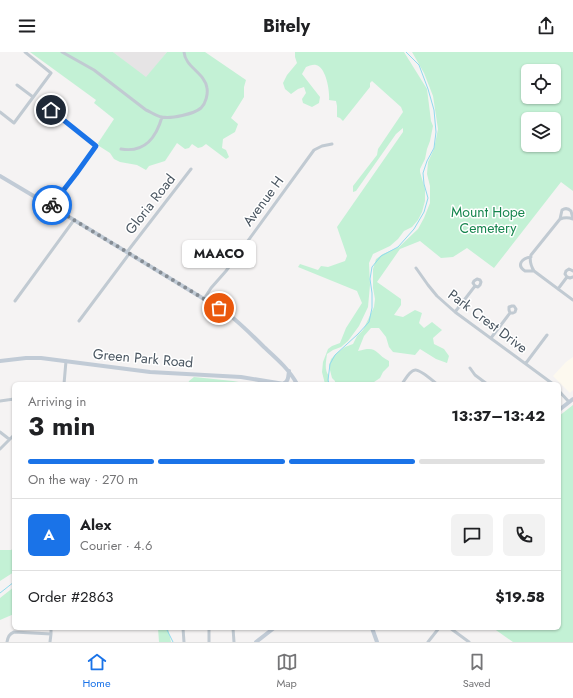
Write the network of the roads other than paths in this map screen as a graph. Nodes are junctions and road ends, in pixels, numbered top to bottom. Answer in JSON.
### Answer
{"nodes":[{"id":1,"x":25,"y":52,"type":"edge"},
{"id":2,"x":62,"y":52,"type":"edge"},
{"id":3,"x":184,"y":52,"type":"edge"},
{"id":4,"x":17,"y":85,"type":"dead end"},
{"id":5,"x":32,"y":97,"type":"junction"},
{"id":6,"x":40,"y":101,"type":"dead end"},
{"id":7,"x":0,"y":112,"type":"edge"},
{"id":8,"x":162,"y":117,"type":"junction"},
{"id":9,"x":332,"y":144,"type":"dead end"},
{"id":10,"x":121,"y":149,"type":"dead end"},
{"id":11,"x":191,"y":168,"type":"dead end"},
{"id":12,"x":0,"y":176,"type":"edge"},
{"id":13,"x":51,"y":206,"type":"junction"},
{"id":14,"x":560,"y":218,"type":"junction"},
{"id":15,"x":573,"y":219,"type":"edge"},
{"id":16,"x":74,"y":220,"type":"junction"},
{"id":17,"x":128,"y":253,"type":"junction"},
{"id":18,"x":531,"y":257,"type":"junction"},
{"id":19,"x":416,"y":268,"type":"dead end"},
{"id":20,"x":534,"y":271,"type":"junction"},
{"id":21,"x":573,"y":271,"type":"edge"},
{"id":22,"x":573,"y":276,"type":"edge"},
{"id":23,"x":566,"y":277,"type":"junction"},
{"id":24,"x":475,"y":286,"type":"dead end"},
{"id":25,"x":558,"y":289,"type":"junction"},
{"id":26,"x":204,"y":299,"type":"junction"},
{"id":27,"x":573,"y":300,"type":"edge"},
{"id":28,"x":15,"y":301,"type":"dead end"},
{"id":29,"x":456,"y":312,"type":"junction"},
{"id":30,"x":510,"y":312,"type":"dead end"},
{"id":31,"x":79,"y":321,"type":"dead end"},
{"id":32,"x":547,"y":335,"type":"dead end"},
{"id":33,"x":491,"y":338,"type":"junction"},
{"id":34,"x":0,"y":361,"type":"edge"},
{"id":35,"x":66,"y":361,"type":"junction"},
{"id":36,"x":526,"y":363,"type":"junction"},
{"id":37,"x":470,"y":368,"type":"dead end"},
{"id":38,"x":289,"y":371,"type":"junction"},
{"id":39,"x":64,"y":382,"type":"edge"},
{"id":40,"x":272,"y":382,"type":"edge"},
{"id":41,"x":286,"y":382,"type":"edge"},
{"id":42,"x":296,"y":382,"type":"edge"},
{"id":43,"x":403,"y":382,"type":"edge"},
{"id":44,"x":434,"y":382,"type":"edge"},
{"id":45,"x":484,"y":382,"type":"edge"},
{"id":46,"x":550,"y":382,"type":"edge"},
{"id":47,"x":561,"y":392,"type":"edge"},
{"id":48,"x":12,"y":399,"type":"edge"},
{"id":49,"x":571,"y":400,"type":"edge"},
{"id":50,"x":0,"y":401,"type":"edge"},
{"id":51,"x":561,"y":408,"type":"edge"},
{"id":52,"x":0,"y":432,"type":"edge"},
{"id":53,"x":12,"y":437,"type":"edge"},
{"id":54,"x":9,"y":439,"type":"junction"},
{"id":55,"x":0,"y":449,"type":"edge"},
{"id":56,"x":51,"y":630,"type":"edge"},
{"id":57,"x":183,"y":630,"type":"edge"},
{"id":58,"x":209,"y":630,"type":"edge"},
{"id":59,"x":233,"y":630,"type":"edge"},
{"id":60,"x":271,"y":630,"type":"edge"},
{"id":61,"x":373,"y":630,"type":"edge"},
{"id":62,"x":437,"y":630,"type":"edge"},
{"id":63,"x":453,"y":630,"type":"edge"},
{"id":64,"x":50,"y":634,"type":"junction"},
{"id":65,"x":7,"y":642,"type":"edge"},
{"id":66,"x":50,"y":642,"type":"edge"},
{"id":67,"x":184,"y":642,"type":"edge"},
{"id":68,"x":209,"y":642,"type":"edge"},
{"id":69,"x":234,"y":642,"type":"edge"},
{"id":70,"x":256,"y":642,"type":"edge"},
{"id":71,"x":377,"y":642,"type":"edge"},
{"id":72,"x":428,"y":642,"type":"edge"},
{"id":73,"x":469,"y":642,"type":"edge"}],
"edges":[{"from":1,"to":5,"type":"street"},
{"from":2,"to":8,"type":"street"},
{"from":3,"to":8,"type":"street"},
{"from":4,"to":5,"type":"street"},
{"from":5,"to":7,"type":"street"},
{"from":6,"to":13,"type":"street"},
{"from":8,"to":10,"type":"street"},
{"from":9,"to":26,"type":"street","name":"Avenue H"},
{"from":11,"to":17,"type":"street","name":"Gloria Road"},
{"from":12,"to":13,"type":"main road"},
{"from":13,"to":16,"type":"main road"},
{"from":14,"to":15,"type":"street"},
{"from":14,"to":15,"type":"street"},
{"from":14,"to":18,"type":"street"},
{"from":16,"to":17,"type":"main road"},
{"from":16,"to":28,"type":"street"},
{"from":17,"to":26,"type":"main road"},
{"from":17,"to":31,"type":"street","name":"Gloria Road"},
{"from":18,"to":20,"type":"street"},
{"from":18,"to":20,"type":"street"},
{"from":19,"to":29,"type":"street","name":"Park Crest Drive"},
{"from":20,"to":25,"type":"street"},
{"from":21,"to":23,"type":"street"},
{"from":22,"to":23,"type":"street"},
{"from":23,"to":25,"type":"street"},
{"from":24,"to":29,"type":"street"},
{"from":25,"to":27,"type":"street"},
{"from":26,"to":38,"type":"main road"},
{"from":29,"to":33,"type":"street","name":"Park Crest Drive"},
{"from":30,"to":33,"type":"street"},
{"from":32,"to":36,"type":"street"},
{"from":33,"to":36,"type":"street","name":"Park Crest Drive"},
{"from":34,"to":35,"type":"main road","name":"Green Park Road"},
{"from":35,"to":39,"type":"street"},
{"from":35,"to":40,"type":"main road","name":"Green Park Road"},
{"from":36,"to":46,"type":"street","name":"Park Crest Drive"},
{"from":37,"to":45,"type":"street"},
{"from":38,"to":41,"type":"main road"},
{"from":38,"to":42,"type":"main road"},
{"from":43,"to":44,"type":"street"},
{"from":47,"to":49,"type":"street"},
{"from":48,"to":50,"type":"street"},
{"from":49,"to":51,"type":"main road"},
{"from":52,"to":54,"type":"street"},
{"from":53,"to":54,"type":"street"},
{"from":54,"to":55,"type":"street"},
{"from":56,"to":64,"type":"street"},
{"from":57,"to":67,"type":"street"},
{"from":58,"to":68,"type":"street"},
{"from":59,"to":69,"type":"street"},
{"from":60,"to":70,"type":"main road"},
{"from":61,"to":71,"type":"main road"},
{"from":62,"to":72,"type":"street"},
{"from":63,"to":73,"type":"street"},
{"from":64,"to":65,"type":"street"},
{"from":64,"to":66,"type":"street"}]}
